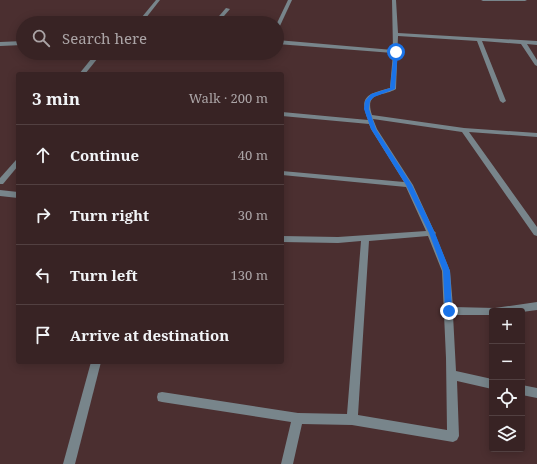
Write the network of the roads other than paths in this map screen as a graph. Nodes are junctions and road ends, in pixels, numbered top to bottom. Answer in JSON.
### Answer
{"nodes":[{"id":1,"x":158,"y":0,"type":"edge"},
{"id":2,"x":290,"y":0,"type":"edge"},
{"id":3,"x":394,"y":0,"type":"edge"},
{"id":4,"x":483,"y":0,"type":"edge"},
{"id":5,"x":526,"y":0,"type":"edge"},
{"id":6,"x":228,"y":9,"type":"dead end"},
{"id":7,"x":145,"y":16,"type":"edge"},
{"id":8,"x":222,"y":16,"type":"edge"},
{"id":9,"x":283,"y":16,"type":"edge"},
{"id":10,"x":396,"y":34,"type":"junction"},
{"id":11,"x":479,"y":40,"type":"junction"},
{"id":12,"x":523,"y":42,"type":"junction"},
{"id":13,"x":16,"y":43,"type":"edge"},
{"id":14,"x":284,"y":43,"type":"edge"},
{"id":15,"x":537,"y":43,"type":"edge"},
{"id":16,"x":0,"y":44,"type":"edge"},
{"id":17,"x":396,"y":52,"type":"junction"},
{"id":18,"x":93,"y":60,"type":"edge"},
{"id":19,"x":537,"y":64,"type":"edge"},
{"id":20,"x":84,"y":72,"type":"edge"},
{"id":21,"x":503,"y":101,"type":"dead end"},
{"id":22,"x":284,"y":114,"type":"edge"},
{"id":23,"x":370,"y":119,"type":"junction"},
{"id":24,"x":464,"y":130,"type":"junction"},
{"id":25,"x":537,"y":135,"type":"edge"},
{"id":26,"x":16,"y":164,"type":"edge"},
{"id":27,"x":284,"y":173,"type":"edge"},
{"id":28,"x":0,"y":182,"type":"edge"},
{"id":29,"x":409,"y":185,"type":"junction"},
{"id":30,"x":0,"y":193,"type":"edge"},
{"id":31,"x":16,"y":195,"type":"edge"},
{"id":32,"x":537,"y":232,"type":"edge"},
{"id":33,"x":432,"y":233,"type":"junction"},
{"id":34,"x":365,"y":238,"type":"junction"},
{"id":35,"x":284,"y":239,"type":"edge"},
{"id":36,"x":537,"y":306,"type":"edge"},
{"id":37,"x":521,"y":308,"type":"edge"},
{"id":38,"x":449,"y":311,"type":"junction"},
{"id":39,"x":489,"y":311,"type":"edge"},
{"id":40,"x":95,"y":364,"type":"edge"},
{"id":41,"x":452,"y":375,"type":"junction"},
{"id":42,"x":489,"y":383,"type":"edge"},
{"id":43,"x":525,"y":391,"type":"edge"},
{"id":44,"x":537,"y":393,"type":"edge"},
{"id":45,"x":162,"y":397,"type":"dead end"},
{"id":46,"x":298,"y":418,"type":"junction"},
{"id":47,"x":352,"y":420,"type":"junction"},
{"id":48,"x":69,"y":464,"type":"edge"},
{"id":49,"x":287,"y":464,"type":"edge"}],
"edges":[{"from":1,"to":7,"type":"street"},
{"from":2,"to":9,"type":"street"},
{"from":3,"to":10,"type":"street"},
{"from":4,"to":5,"type":"street"},
{"from":6,"to":8,"type":"street"},
{"from":10,"to":11,"type":"street"},
{"from":10,"to":17,"type":"street"},
{"from":11,"to":12,"type":"street"},
{"from":11,"to":21,"type":"street"},
{"from":12,"to":15,"type":"street"},
{"from":12,"to":19,"type":"street"},
{"from":13,"to":16,"type":"street"},
{"from":14,"to":17,"type":"street"},
{"from":17,"to":23,"type":"street"},
{"from":18,"to":20,"type":"street"},
{"from":22,"to":23,"type":"street"},
{"from":23,"to":24,"type":"street"},
{"from":23,"to":29,"type":"street"},
{"from":24,"to":25,"type":"street"},
{"from":24,"to":32,"type":"street"},
{"from":26,"to":28,"type":"street"},
{"from":27,"to":29,"type":"street"},
{"from":29,"to":33,"type":"street"},
{"from":30,"to":31,"type":"street"},
{"from":33,"to":34,"type":"street"},
{"from":33,"to":38,"type":"street"},
{"from":34,"to":35,"type":"street"},
{"from":34,"to":47,"type":"street"},
{"from":36,"to":37,"type":"street"},
{"from":38,"to":39,"type":"street"},
{"from":38,"to":41,"type":"street"},
{"from":40,"to":48,"type":"street"},
{"from":41,"to":42,"type":"street"},
{"from":41,"to":47,"type":"street"},
{"from":43,"to":44,"type":"street"},
{"from":45,"to":46,"type":"street"},
{"from":46,"to":47,"type":"street"},
{"from":46,"to":49,"type":"street"}]}
